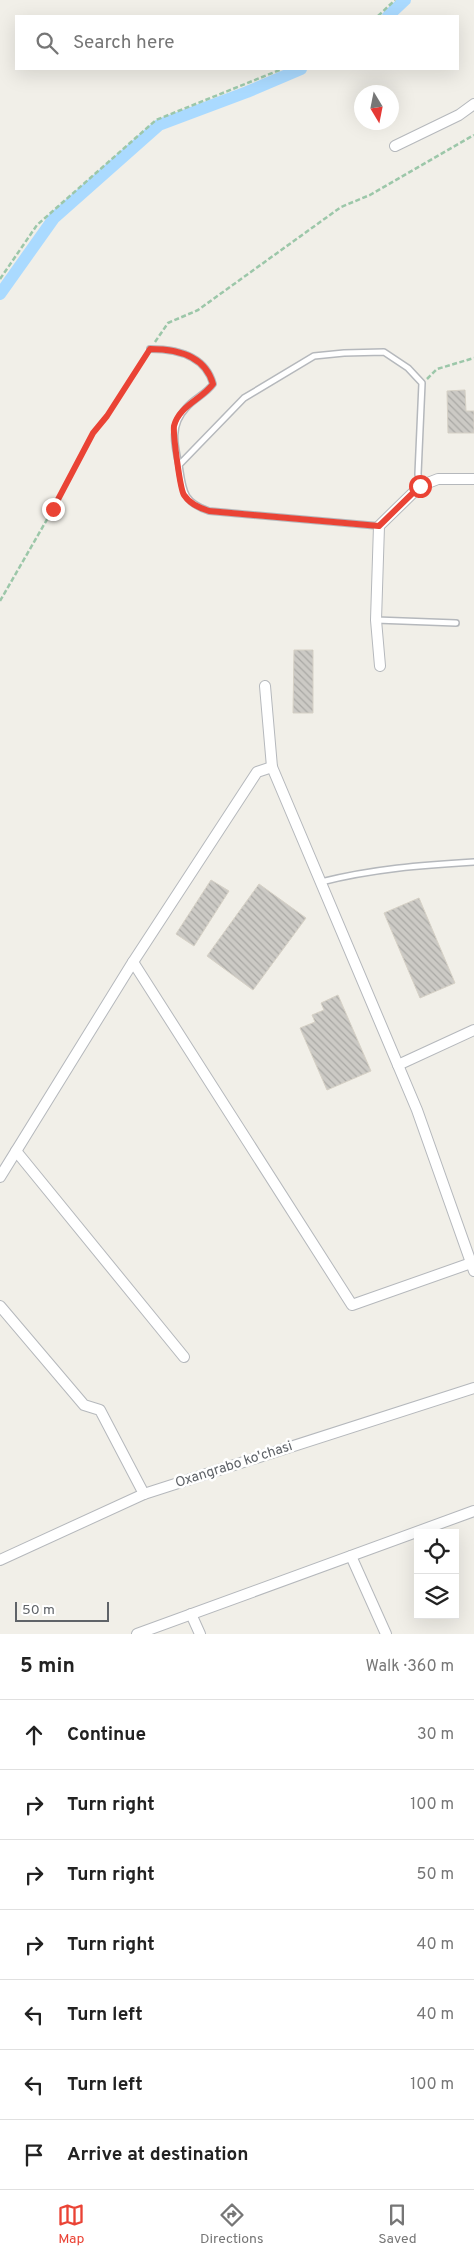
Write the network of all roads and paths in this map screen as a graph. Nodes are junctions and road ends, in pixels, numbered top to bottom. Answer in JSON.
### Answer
{"nodes":[{"id":1,"x":395,"y":0,"type":"edge"},
{"id":2,"x":379,"y":15,"type":"edge"},
{"id":3,"x":280,"y":70,"type":"edge"},
{"id":4,"x":474,"y":104,"type":"edge"},
{"id":5,"x":474,"y":135,"type":"edge"},
{"id":6,"x":395,"y":146,"type":"dead end"},
{"id":7,"x":0,"y":279,"type":"edge"},
{"id":8,"x":150,"y":349,"type":"junction"},
{"id":9,"x":474,"y":358,"type":"edge"},
{"id":10,"x":422,"y":383,"type":"junction"},
{"id":11,"x":179,"y":465,"type":"junction"},
{"id":12,"x":474,"y":479,"type":"edge"},
{"id":13,"x":420,"y":486,"type":"junction"},
{"id":14,"x":379,"y":526,"type":"junction"},
{"id":15,"x":0,"y":601,"type":"edge"},
{"id":16,"x":376,"y":620,"type":"junction"},
{"id":17,"x":456,"y":623,"type":"dead end"},
{"id":18,"x":380,"y":666,"type":"dead end"},
{"id":19,"x":265,"y":686,"type":"dead end"},
{"id":20,"x":272,"y":767,"type":"junction"},
{"id":21,"x":474,"y":862,"type":"edge"},
{"id":22,"x":321,"y":882,"type":"junction"},
{"id":23,"x":133,"y":962,"type":"junction"},
{"id":24,"x":474,"y":1030,"type":"edge"},
{"id":25,"x":398,"y":1065,"type":"junction"},
{"id":26,"x":16,"y":1151,"type":"junction"},
{"id":27,"x":0,"y":1177,"type":"edge"},
{"id":28,"x":473,"y":1265,"type":"edge"},
{"id":29,"x":0,"y":1306,"type":"edge"},
{"id":30,"x":184,"y":1357,"type":"dead end"},
{"id":31,"x":474,"y":1388,"type":"edge"},
{"id":32,"x":144,"y":1494,"type":"junction"},
{"id":33,"x":474,"y":1511,"type":"edge"},
{"id":34,"x":351,"y":1556,"type":"junction"},
{"id":35,"x":0,"y":1560,"type":"edge"},
{"id":36,"x":191,"y":1614,"type":"junction"},
{"id":37,"x":137,"y":1634,"type":"edge"},
{"id":38,"x":200,"y":1634,"type":"edge"},
{"id":39,"x":386,"y":1634,"type":"edge"}],
"edges":[{"from":1,"to":2,"type":"path"},
{"from":3,"to":7,"type":"path"},
{"from":4,"to":6,"type":"street"},
{"from":5,"to":8,"type":"path"},
{"from":8,"to":11,"type":"lane"},
{"from":8,"to":15,"type":"path"},
{"from":9,"to":10,"type":"path"},
{"from":10,"to":11,"type":"lane"},
{"from":10,"to":13,"type":"lane"},
{"from":11,"to":14,"type":"lane"},
{"from":12,"to":13,"type":"street"},
{"from":13,"to":14,"type":"street"},
{"from":14,"to":16,"type":"street"},
{"from":16,"to":17,"type":"lane"},
{"from":16,"to":18,"type":"street"},
{"from":19,"to":20,"type":"street"},
{"from":20,"to":22,"type":"street"},
{"from":20,"to":23,"type":"street"},
{"from":21,"to":22,"type":"lane"},
{"from":22,"to":25,"type":"street"},
{"from":23,"to":26,"type":"street"},
{"from":23,"to":28,"type":"street"},
{"from":24,"to":25,"type":"street"},
{"from":25,"to":28,"type":"street"},
{"from":26,"to":27,"type":"street"},
{"from":26,"to":30,"type":"street"},
{"from":29,"to":32,"type":"street"},
{"from":31,"to":32,"type":"street","name":"Oxangrabo ko'chasi"},
{"from":32,"to":35,"type":"street","name":"Oxangrabo ko'chasi"},
{"from":33,"to":34,"type":"street"},
{"from":34,"to":36,"type":"street"},
{"from":34,"to":39,"type":"street"},
{"from":36,"to":37,"type":"street"},
{"from":36,"to":38,"type":"street"}]}
